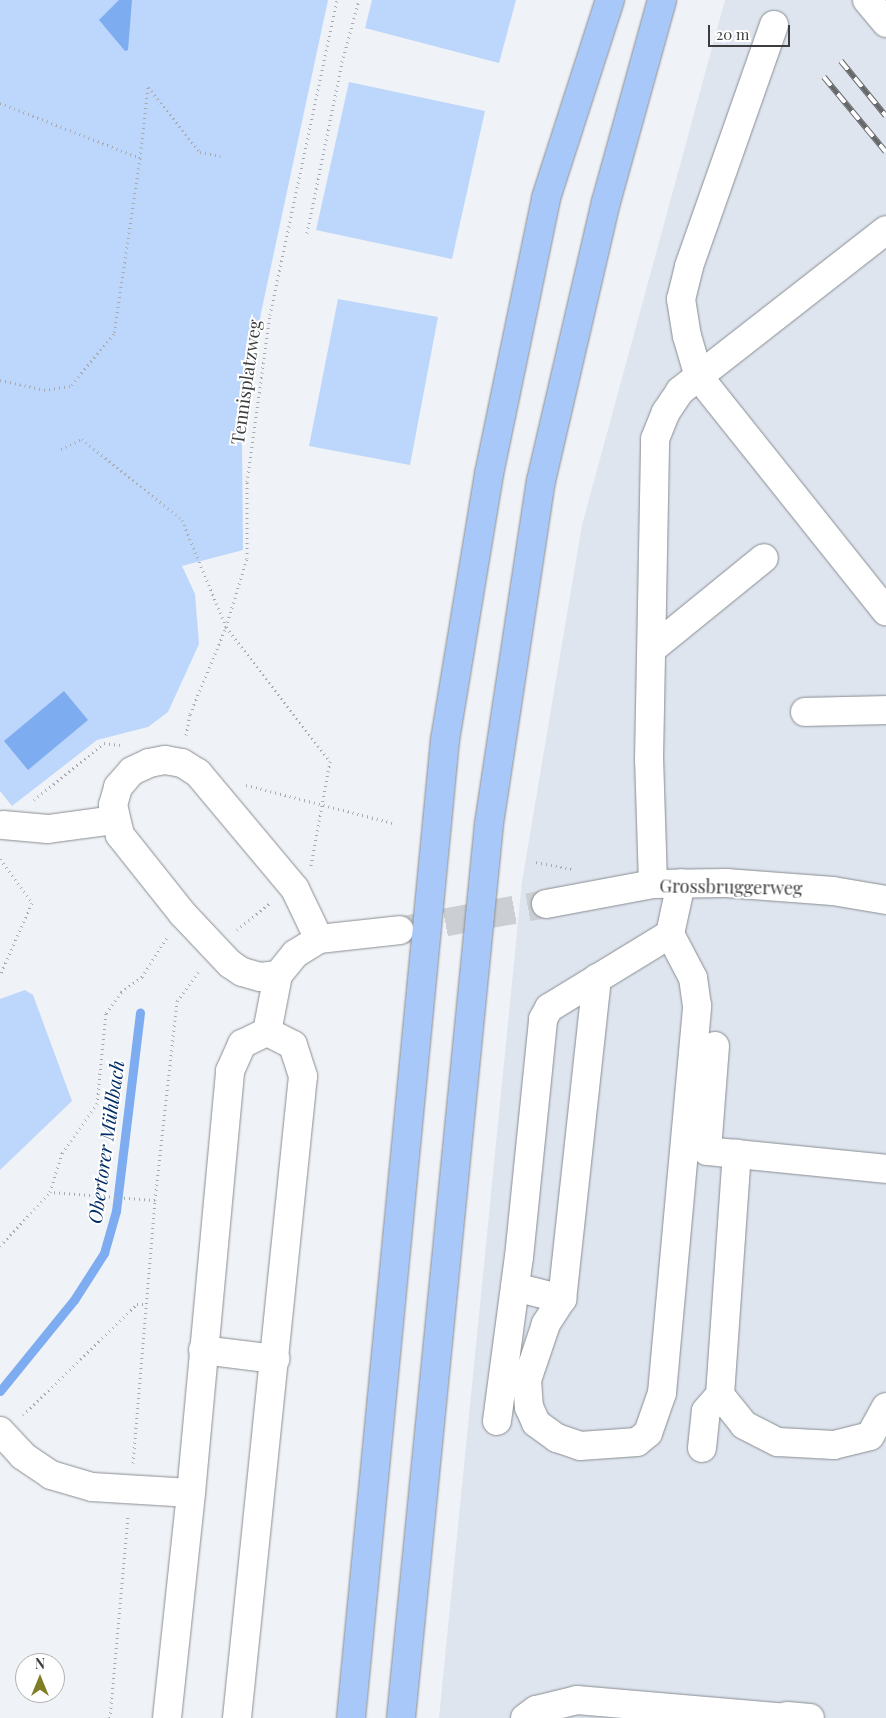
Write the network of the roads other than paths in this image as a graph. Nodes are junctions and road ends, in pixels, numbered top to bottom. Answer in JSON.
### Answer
{"nodes":[{"id":1,"x":610,"y":0,"type":"edge"},
{"id":2,"x":662,"y":0,"type":"edge"},
{"id":3,"x":867,"y":0,"type":"edge"},
{"id":4,"x":886,"y":23,"type":"edge"},
{"id":5,"x":774,"y":25,"type":"dead end"},
{"id":6,"x":886,"y":230,"type":"edge"},
{"id":7,"x":699,"y":377,"type":"junction"},
{"id":8,"x":764,"y":558,"type":"dead end"},
{"id":9,"x":886,"y":611,"type":"edge"},
{"id":10,"x":652,"y":649,"type":"junction"},
{"id":11,"x":886,"y":710,"type":"edge"},
{"id":12,"x":805,"y":712,"type":"dead end"},
{"id":13,"x":115,"y":820,"type":"junction"},
{"id":14,"x":3,"y":825,"type":"road end"},
{"id":15,"x":682,"y":883,"type":"junction"},
{"id":16,"x":653,"y":884,"type":"junction"},
{"id":17,"x":886,"y":900,"type":"edge"},
{"id":18,"x":546,"y":904,"type":"tunnel mouth"},
{"id":19,"x":400,"y":930,"type":"tunnel mouth"},
{"id":20,"x":670,"y":934,"type":"junction"},
{"id":21,"x":319,"y":939,"type":"junction"},
{"id":22,"x":278,"y":975,"type":"junction"},
{"id":23,"x":597,"y":978,"type":"junction"},
{"id":24,"x":267,"y":1032,"type":"junction"},
{"id":25,"x":715,"y":1046,"type":"dead end"},
{"id":26,"x":737,"y":1154,"type":"junction"},
{"id":27,"x":886,"y":1169,"type":"edge"},
{"id":28,"x":515,"y":1287,"type":"junction"},
{"id":29,"x":562,"y":1299,"type":"junction"},
{"id":30,"x":203,"y":1350,"type":"junction"},
{"id":31,"x":275,"y":1359,"type":"junction"},
{"id":32,"x":720,"y":1395,"type":"junction"},
{"id":33,"x":886,"y":1407,"type":"edge"},
{"id":34,"x":497,"y":1421,"type":"dead end"},
{"id":35,"x":2,"y":1432,"type":"edge"},
{"id":36,"x":702,"y":1448,"type":"dead end"},
{"id":37,"x":191,"y":1493,"type":"junction"},
{"id":38,"x":688,"y":1713,"type":"edge"},
{"id":39,"x":795,"y":1717,"type":"edge"},
{"id":40,"x":166,"y":1718,"type":"edge"},
{"id":41,"x":237,"y":1718,"type":"edge"},
{"id":42,"x":351,"y":1718,"type":"edge"},
{"id":43,"x":401,"y":1718,"type":"edge"},
{"id":44,"x":525,"y":1718,"type":"edge"}],
"edges":[{"from":1,"to":42,"type":"highway"},
{"from":2,"to":43,"type":"highway"},
{"from":3,"to":4,"type":"street"},
{"from":5,"to":7,"type":"street"},
{"from":6,"to":7,"type":"street"},
{"from":7,"to":9,"type":"street"},
{"from":7,"to":10,"type":"street"},
{"from":8,"to":10,"type":"street"},
{"from":10,"to":16,"type":"street"},
{"from":11,"to":12,"type":"street"},
{"from":13,"to":14,"type":"street"},
{"from":13,"to":21,"type":"street"},
{"from":13,"to":22,"type":"street"},
{"from":15,"to":16,"type":"street","name":"Grossbruggerweg"},
{"from":15,"to":17,"type":"street","name":"Grossbruggerweg"},
{"from":15,"to":20,"type":"street"},
{"from":16,"to":18,"type":"street","name":"Grossbruggerweg"},
{"from":19,"to":21,"type":"street"},
{"from":20,"to":23,"type":"street"},
{"from":20,"to":29,"type":"street"},
{"from":21,"to":22,"type":"street"},
{"from":22,"to":24,"type":"street"},
{"from":23,"to":28,"type":"street"},
{"from":23,"to":29,"type":"street"},
{"from":24,"to":30,"type":"street"},
{"from":24,"to":31,"type":"street"},
{"from":25,"to":26,"type":"street"},
{"from":26,"to":27,"type":"street"},
{"from":26,"to":32,"type":"street"},
{"from":28,"to":29,"type":"street"},
{"from":28,"to":34,"type":"street"},
{"from":30,"to":31,"type":"street"},
{"from":30,"to":37,"type":"street"},
{"from":31,"to":41,"type":"street"},
{"from":32,"to":33,"type":"street"},
{"from":32,"to":36,"type":"street"},
{"from":35,"to":37,"type":"street"},
{"from":37,"to":40,"type":"street"},
{"from":38,"to":39,"type":"street"},
{"from":38,"to":44,"type":"street"}]}
